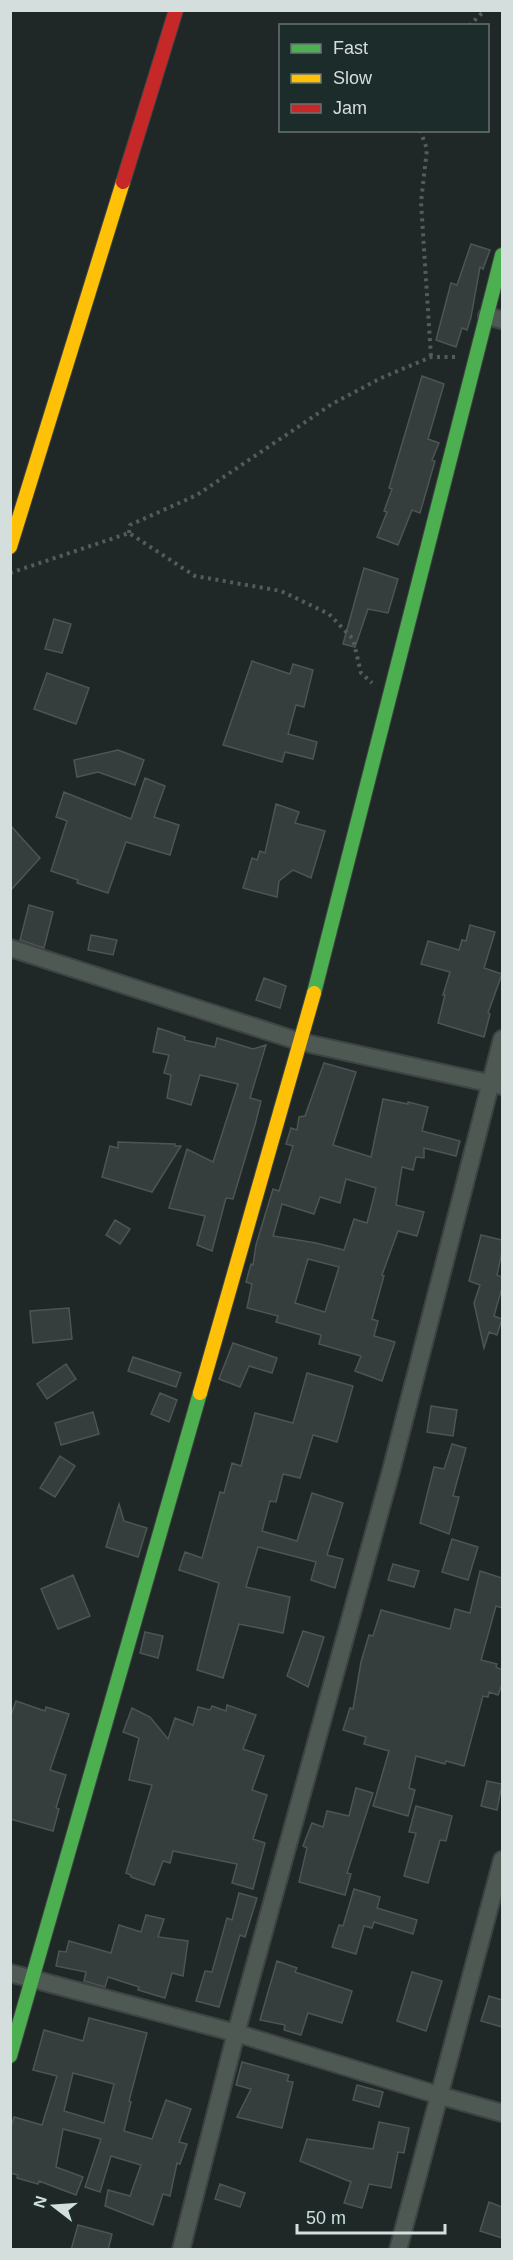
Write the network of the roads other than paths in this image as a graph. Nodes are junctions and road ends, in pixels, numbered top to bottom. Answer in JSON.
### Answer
{"nodes":[{"id":1,"x":176,"y":10,"type":"edge"},
{"id":2,"x":502,"y":255,"type":"edge"},
{"id":3,"x":495,"y":318,"type":"edge"},
{"id":4,"x":10,"y":547,"type":"edge"},
{"id":5,"x":10,"y":948,"type":"edge"},
{"id":6,"x":502,"y":1039,"type":"edge"},
{"id":7,"x":301,"y":1041,"type":"junction"},
{"id":8,"x":496,"y":1084,"type":"edge"},
{"id":9,"x":502,"y":1860,"type":"edge"},
{"id":10,"x":10,"y":1973,"type":"edge"},
{"id":11,"x":31,"y":1977,"type":"junction"},
{"id":12,"x":236,"y":2033,"type":"junction"},
{"id":13,"x":10,"y":2056,"type":"edge"},
{"id":14,"x":438,"y":2095,"type":"junction"},
{"id":15,"x":502,"y":2113,"type":"edge"},
{"id":16,"x":181,"y":2250,"type":"edge"},
{"id":17,"x":398,"y":2250,"type":"edge"}],
"edges":[{"from":1,"to":4,"type":"street"},
{"from":2,"to":3,"type":"street"},
{"from":3,"to":7,"type":"street"},
{"from":5,"to":7,"type":"street"},
{"from":6,"to":8,"type":"street"},
{"from":7,"to":8,"type":"street"},
{"from":7,"to":11,"type":"street"},
{"from":8,"to":12,"type":"street"},
{"from":9,"to":14,"type":"street"},
{"from":10,"to":11,"type":"street"},
{"from":11,"to":12,"type":"street"},
{"from":11,"to":13,"type":"street"},
{"from":12,"to":14,"type":"street"},
{"from":12,"to":16,"type":"street"},
{"from":14,"to":15,"type":"street"},
{"from":14,"to":17,"type":"street"}]}
